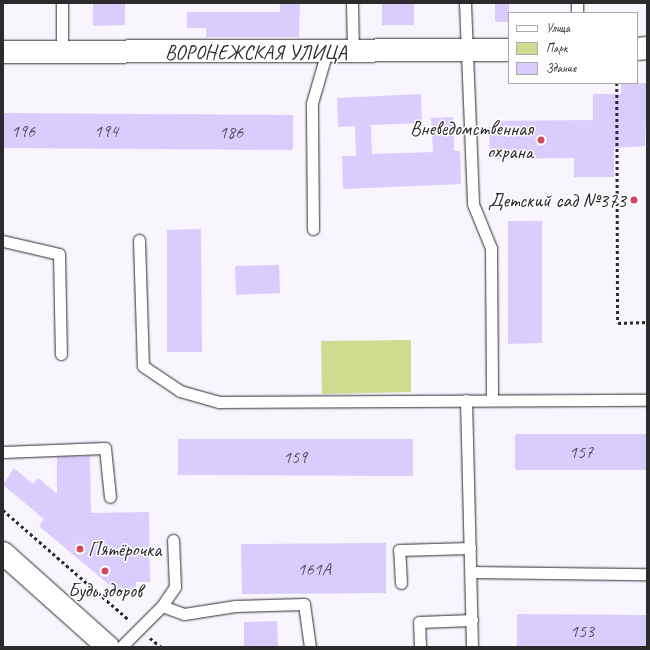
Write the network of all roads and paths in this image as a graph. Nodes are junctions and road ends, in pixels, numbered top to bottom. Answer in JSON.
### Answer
{"nodes":[{"id":1,"x":62,"y":3,"type":"edge"},
{"id":2,"x":352,"y":3,"type":"edge"},
{"id":3,"x":464,"y":3,"type":"edge"},
{"id":4,"x":508,"y":50,"type":"edge"},
{"id":5,"x":327,"y":51,"type":"junction"},
{"id":6,"x":353,"y":51,"type":"junction"},
{"id":7,"x":465,"y":51,"type":"junction"},
{"id":8,"x":3,"y":52,"type":"edge"},
{"id":9,"x":62,"y":52,"type":"junction"},
{"id":10,"x":617,"y":84,"type":"edge"},
{"id":11,"x":313,"y":229,"type":"dead end"},
{"id":12,"x":139,"y":240,"type":"dead end"},
{"id":13,"x":3,"y":241,"type":"edge"},
{"id":14,"x":647,"y":322,"type":"edge"},
{"id":15,"x":61,"y":354,"type":"dead end"},
{"id":16,"x":466,"y":400,"type":"junction"},
{"id":17,"x":492,"y":400,"type":"junction"},
{"id":18,"x":647,"y":400,"type":"edge"},
{"id":19,"x":3,"y":452,"type":"edge"},
{"id":20,"x":110,"y":497,"type":"dead end"},
{"id":21,"x":3,"y":510,"type":"edge"},
{"id":22,"x":173,"y":540,"type":"dead end"},
{"id":23,"x":470,"y":548,"type":"junction"},
{"id":24,"x":3,"y":553,"type":"edge"},
{"id":25,"x":471,"y":572,"type":"junction"},
{"id":26,"x":647,"y":574,"type":"edge"},
{"id":27,"x":401,"y":583,"type":"dead end"},
{"id":28,"x":162,"y":606,"type":"junction"},
{"id":29,"x":472,"y":620,"type":"junction"},
{"id":30,"x":139,"y":629,"type":"junction"},
{"id":31,"x":108,"y":647,"type":"edge"},
{"id":32,"x":122,"y":647,"type":"edge"},
{"id":33,"x":161,"y":647,"type":"edge"},
{"id":34,"x":310,"y":647,"type":"edge"},
{"id":35,"x":420,"y":647,"type":"edge"},
{"id":36,"x":472,"y":647,"type":"edge"}],
"edges":[{"from":1,"to":9,"type":"lane"},
{"from":2,"to":6,"type":"lane"},
{"from":3,"to":7,"type":"lane"},
{"from":4,"to":7,"type":"street","name":"ВОРОНЕЖСКАЯ УЛИЦА"},
{"from":5,"to":6,"type":"street","name":"ВОРОНЕЖСКАЯ УЛИЦА"},
{"from":5,"to":9,"type":"street","name":"ВОРОНЕЖСКАЯ УЛИЦА"},
{"from":5,"to":11,"type":"lane"},
{"from":6,"to":7,"type":"street","name":"ВОРОНЕЖСКАЯ УЛИЦА"},
{"from":7,"to":17,"type":"lane"},
{"from":8,"to":9,"type":"street","name":"ВОРОНЕЖСКАЯ УЛИЦА"},
{"from":10,"to":14,"type":"path"},
{"from":12,"to":16,"type":"lane"},
{"from":13,"to":15,"type":"lane"},
{"from":16,"to":17,"type":"lane"},
{"from":16,"to":23,"type":"lane"},
{"from":17,"to":18,"type":"lane"},
{"from":19,"to":20,"type":"lane"},
{"from":21,"to":30,"type":"path"},
{"from":22,"to":28,"type":"lane"},
{"from":23,"to":25,"type":"lane"},
{"from":23,"to":27,"type":"lane"},
{"from":24,"to":31,"type":"street"},
{"from":25,"to":26,"type":"lane"},
{"from":25,"to":29,"type":"lane"},
{"from":28,"to":30,"type":"lane"},
{"from":28,"to":34,"type":"lane"},
{"from":29,"to":35,"type":"lane"},
{"from":29,"to":36,"type":"lane"},
{"from":30,"to":32,"type":"lane"},
{"from":30,"to":33,"type":"path"}]}
